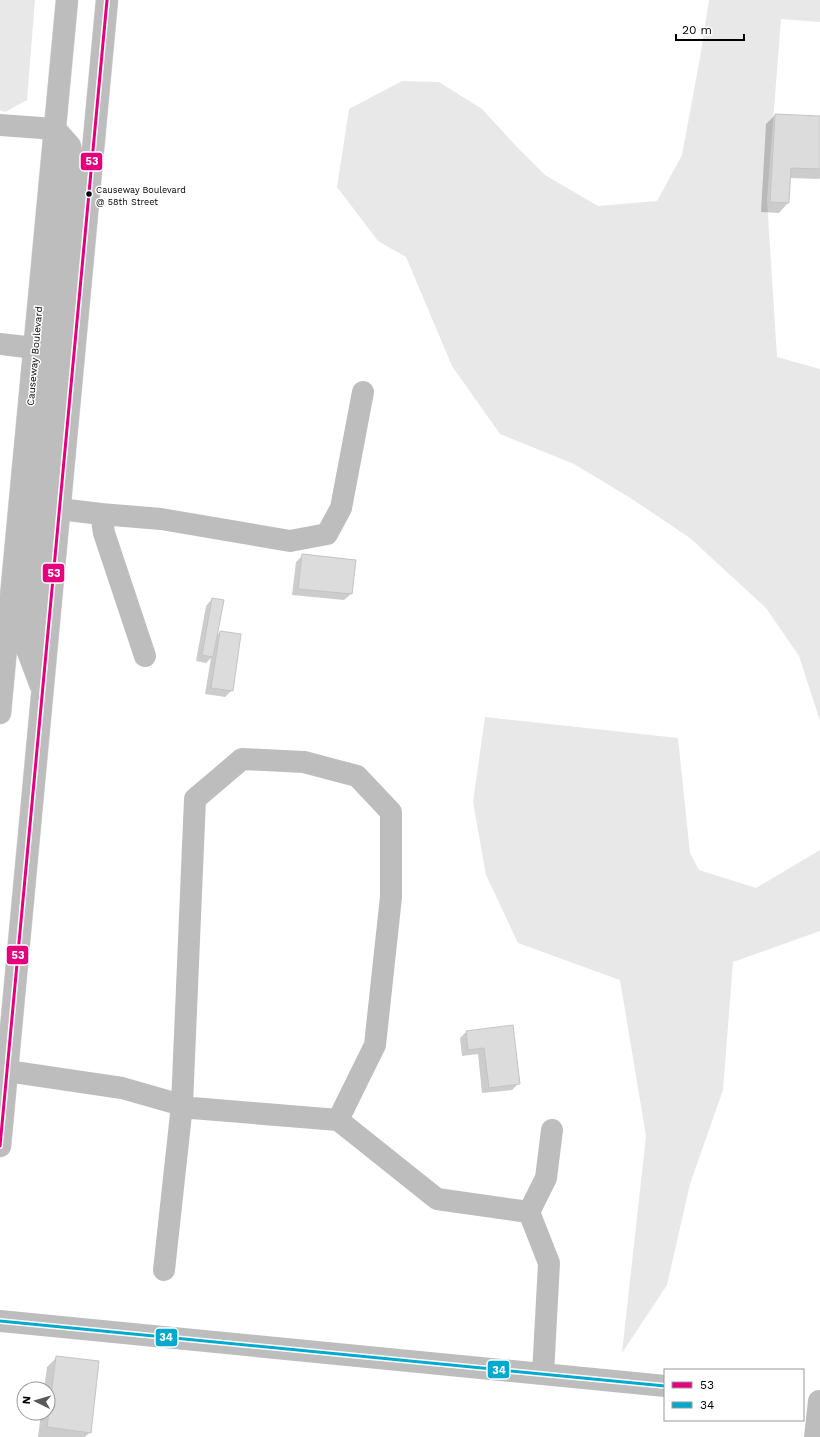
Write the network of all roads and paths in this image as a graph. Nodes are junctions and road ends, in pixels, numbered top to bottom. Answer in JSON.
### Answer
{"nodes":[{"id":1,"x":67,"y":0,"type":"edge"},
{"id":2,"x":107,"y":0,"type":"edge"},
{"id":3,"x":0,"y":124,"type":"edge"},
{"id":4,"x":55,"y":129,"type":"junction"},
{"id":5,"x":0,"y":344,"type":"edge"},
{"id":6,"x":35,"y":348,"type":"junction"},
{"id":7,"x":363,"y":392,"type":"dead end"},
{"id":8,"x":60,"y":509,"type":"junction"},
{"id":9,"x":101,"y":514,"type":"junction"},
{"id":10,"x":145,"y":656,"type":"dead end"},
{"id":11,"x":42,"y":691,"type":"junction"},
{"id":12,"x":0,"y":713,"type":"edge"},
{"id":13,"x":7,"y":1071,"type":"junction"},
{"id":14,"x":182,"y":1105,"type":"junction"},
{"id":15,"x":338,"y":1120,"type":"junction"},
{"id":16,"x":552,"y":1130,"type":"dead end"},
{"id":17,"x":0,"y":1146,"type":"edge"},
{"id":18,"x":530,"y":1212,"type":"junction"},
{"id":19,"x":164,"y":1270,"type":"dead end"},
{"id":20,"x":0,"y":1321,"type":"edge"},
{"id":21,"x":543,"y":1374,"type":"junction"},
{"id":22,"x":664,"y":1386,"type":"edge"},
{"id":23,"x":814,"y":1401,"type":"edge"},
{"id":24,"x":815,"y":1437,"type":"edge"}],
"edges":[{"from":1,"to":4,"type":"main road","name":"Causeway Boulevard"},
{"from":2,"to":8,"type":"main road"},
{"from":3,"to":4,"type":"main road"},
{"from":4,"to":6,"type":"main road","name":"Causeway Boulevard"},
{"from":4,"to":11,"type":"main road"},
{"from":5,"to":6,"type":"main road"},
{"from":6,"to":12,"type":"main road","name":"Causeway Boulevard"},
{"from":7,"to":9,"type":"main road"},
{"from":8,"to":9,"type":"main road"},
{"from":8,"to":11,"type":"main road"},
{"from":9,"to":10,"type":"main road"},
{"from":11,"to":13,"type":"main road"},
{"from":13,"to":14,"type":"main road"},
{"from":13,"to":17,"type":"main road"},
{"from":14,"to":15,"type":"main road"},
{"from":14,"to":15,"type":"main road"},
{"from":14,"to":19,"type":"main road"},
{"from":15,"to":18,"type":"main road"},
{"from":16,"to":18,"type":"main road"},
{"from":18,"to":21,"type":"main road"},
{"from":20,"to":21,"type":"main road"},
{"from":21,"to":22,"type":"main road"},
{"from":23,"to":24,"type":"main road"}]}
